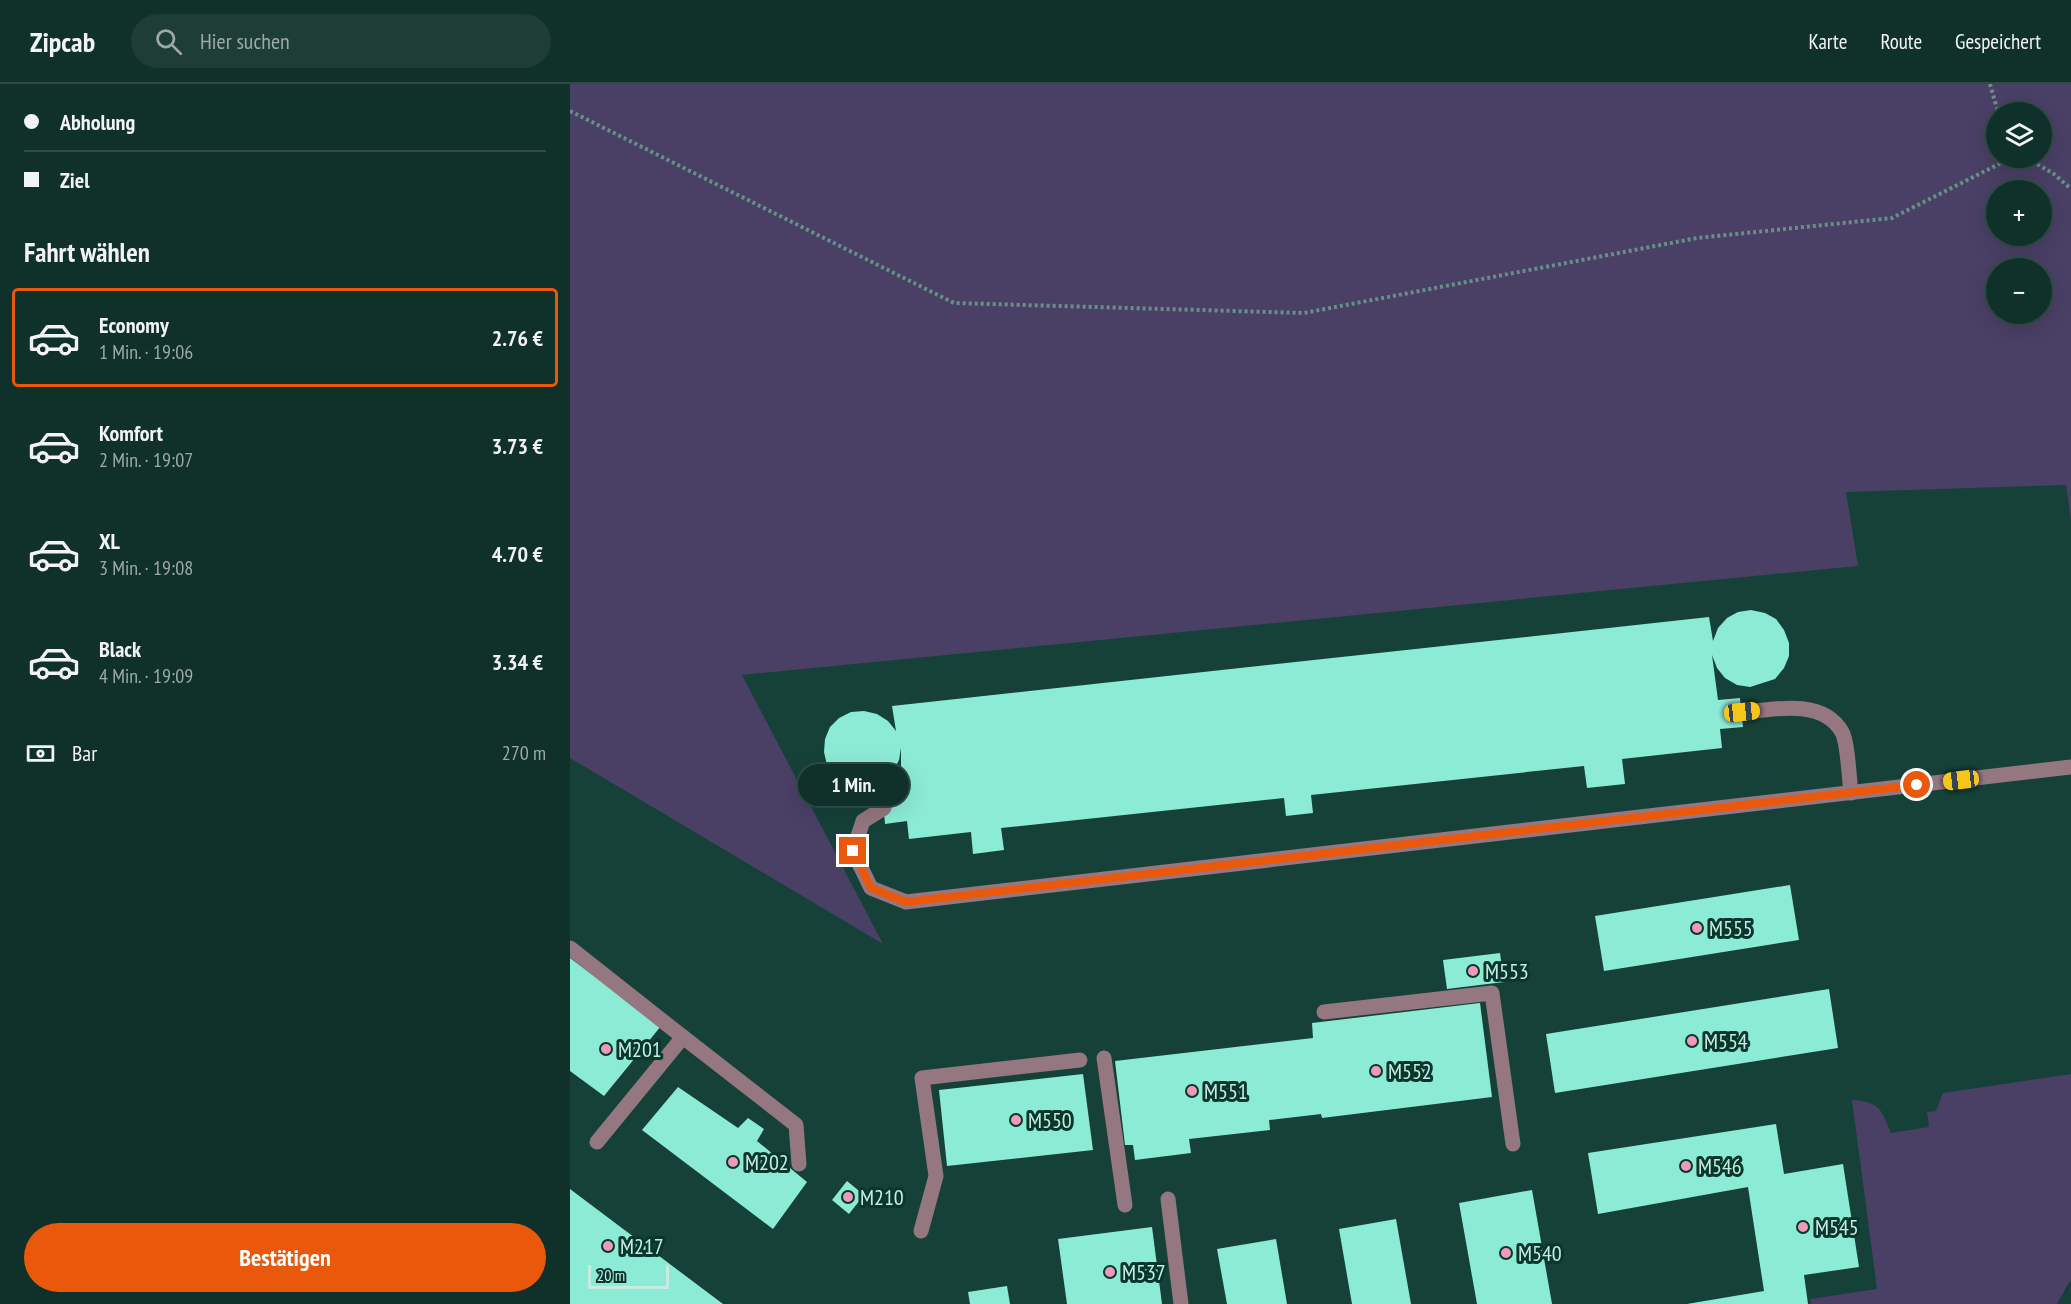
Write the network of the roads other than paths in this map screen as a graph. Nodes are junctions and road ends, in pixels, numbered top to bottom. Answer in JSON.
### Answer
{"nodes":[{"id":1,"x":1742,"y":712,"type":"dead end"},
{"id":2,"x":2071,"y":767,"type":"edge"},
{"id":3,"x":1851,"y":793,"type":"junction"},
{"id":4,"x":884,"y":808,"type":"dead end"},
{"id":5,"x":570,"y":948,"type":"edge"},
{"id":6,"x":1323,"y":1012,"type":"dead end"},
{"id":7,"x":682,"y":1037,"type":"junction"},
{"id":8,"x":1104,"y":1058,"type":"dead end"},
{"id":9,"x":1080,"y":1060,"type":"dead end"},
{"id":10,"x":597,"y":1142,"type":"dead end"},
{"id":11,"x":1513,"y":1144,"type":"dead end"},
{"id":12,"x":800,"y":1164,"type":"dead end"},
{"id":13,"x":1168,"y":1199,"type":"dead end"},
{"id":14,"x":1125,"y":1205,"type":"dead end"},
{"id":15,"x":921,"y":1231,"type":"dead end"},
{"id":16,"x":1181,"y":1304,"type":"edge"}],
"edges":[{"from":1,"to":3,"type":"lane"},
{"from":2,"to":3,"type":"lane"},
{"from":3,"to":4,"type":"lane"},
{"from":5,"to":7,"type":"lane"},
{"from":6,"to":11,"type":"lane"},
{"from":7,"to":10,"type":"lane"},
{"from":7,"to":12,"type":"lane"},
{"from":8,"to":14,"type":"lane"},
{"from":9,"to":15,"type":"lane"},
{"from":13,"to":16,"type":"lane"}]}
